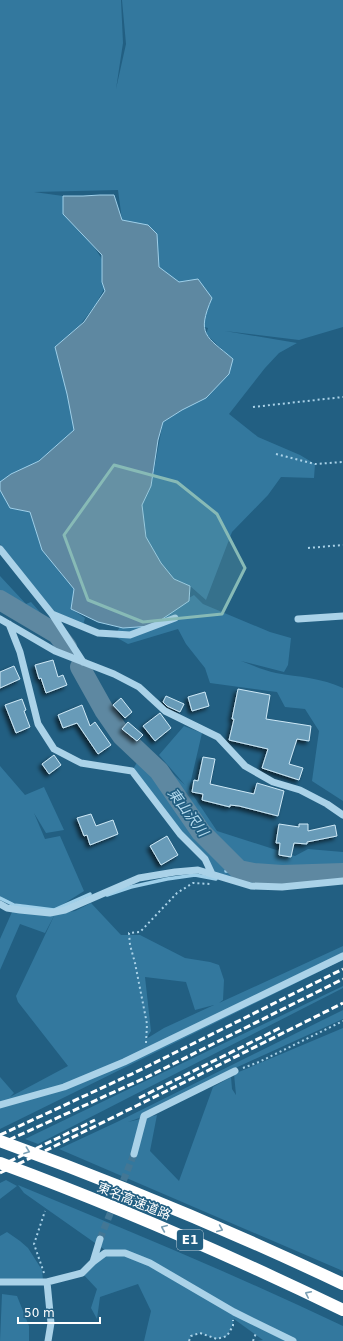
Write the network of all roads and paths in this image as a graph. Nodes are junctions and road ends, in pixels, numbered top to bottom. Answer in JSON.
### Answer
{"nodes":[{"id":1,"x":343,"y":397,"type":"edge"},
{"id":2,"x":253,"y":407,"type":"dead end"},
{"id":3,"x":276,"y":454,"type":"dead end"},
{"id":4,"x":343,"y":462,"type":"edge"},
{"id":5,"x":343,"y":545,"type":"edge"},
{"id":6,"x":308,"y":548,"type":"dead end"},
{"id":7,"x":0,"y":549,"type":"edge"},
{"id":8,"x":52,"y":614,"type":"junction"},
{"id":9,"x":343,"y":616,"type":"edge"},
{"id":10,"x":175,"y":618,"type":"dead end"},
{"id":11,"x":0,"y":619,"type":"edge"},
{"id":12,"x":298,"y":619,"type":"dead end"},
{"id":13,"x":9,"y":624,"type":"junction"},
{"id":14,"x":84,"y":662,"type":"junction"},
{"id":15,"x":343,"y":815,"type":"edge"},
{"id":16,"x":212,"y":874,"type":"junction"},
{"id":17,"x":223,"y":878,"type":"junction"},
{"id":18,"x":343,"y":881,"type":"edge"},
{"id":19,"x":0,"y":904,"type":"edge"},
{"id":20,"x":343,"y":956,"type":"edge"},
{"id":21,"x":343,"y":1021,"type":"edge"},
{"id":22,"x":145,"y":1052,"type":"junction"},
{"id":23,"x":235,"y":1071,"type":"joint"},
{"id":24,"x":0,"y":1105,"type":"edge"},
{"id":25,"x":0,"y":1141,"type":"edge"},
{"id":26,"x":134,"y":1154,"type":"tunnel mouth"},
{"id":27,"x":0,"y":1163,"type":"edge"},
{"id":28,"x":45,"y":1211,"type":"dead end"},
{"id":29,"x":100,"y":1239,"type":"tunnel mouth"},
{"id":30,"x":93,"y":1262,"type":"junction"},
{"id":31,"x":0,"y":1282,"type":"edge"},
{"id":32,"x":47,"y":1282,"type":"junction"},
{"id":33,"x":343,"y":1284,"type":"edge"},
{"id":34,"x":343,"y":1310,"type":"edge"},
{"id":35,"x":234,"y":1312,"type":"junction"},
{"id":36,"x":48,"y":1341,"type":"edge"},
{"id":37,"x":189,"y":1341,"type":"edge"},
{"id":38,"x":293,"y":1341,"type":"edge"}],
"edges":[{"from":1,"to":2,"type":"path"},
{"from":3,"to":4,"type":"path"},
{"from":5,"to":6,"type":"path"},
{"from":7,"to":8,"type":"street"},
{"from":8,"to":10,"type":"street"},
{"from":8,"to":14,"type":"street"},
{"from":9,"to":12,"type":"street"},
{"from":11,"to":13,"type":"street"},
{"from":13,"to":14,"type":"street"},
{"from":13,"to":16,"type":"street"},
{"from":14,"to":15,"type":"street"},
{"from":16,"to":17,"type":"street"},
{"from":16,"to":19,"type":"street"},
{"from":17,"to":18,"type":"street"},
{"from":17,"to":22,"type":"path"},
{"from":20,"to":22,"type":"street"},
{"from":21,"to":23,"type":"path"},
{"from":22,"to":24,"type":"street"},
{"from":23,"to":26,"type":"street"},
{"from":25,"to":33,"type":"highway","name":"東名高速道路","number":"E1","one_way":true},
{"from":34,"to":27,"type":"highway","name":"東名高速道路","number":"E1","one_way":true},
{"from":28,"to":32,"type":"path"},
{"from":29,"to":30,"type":"street"},
{"from":30,"to":32,"type":"street"},
{"from":30,"to":35,"type":"street"},
{"from":31,"to":32,"type":"street"},
{"from":32,"to":36,"type":"street"},
{"from":35,"to":37,"type":"path"},
{"from":35,"to":38,"type":"street"}]}
